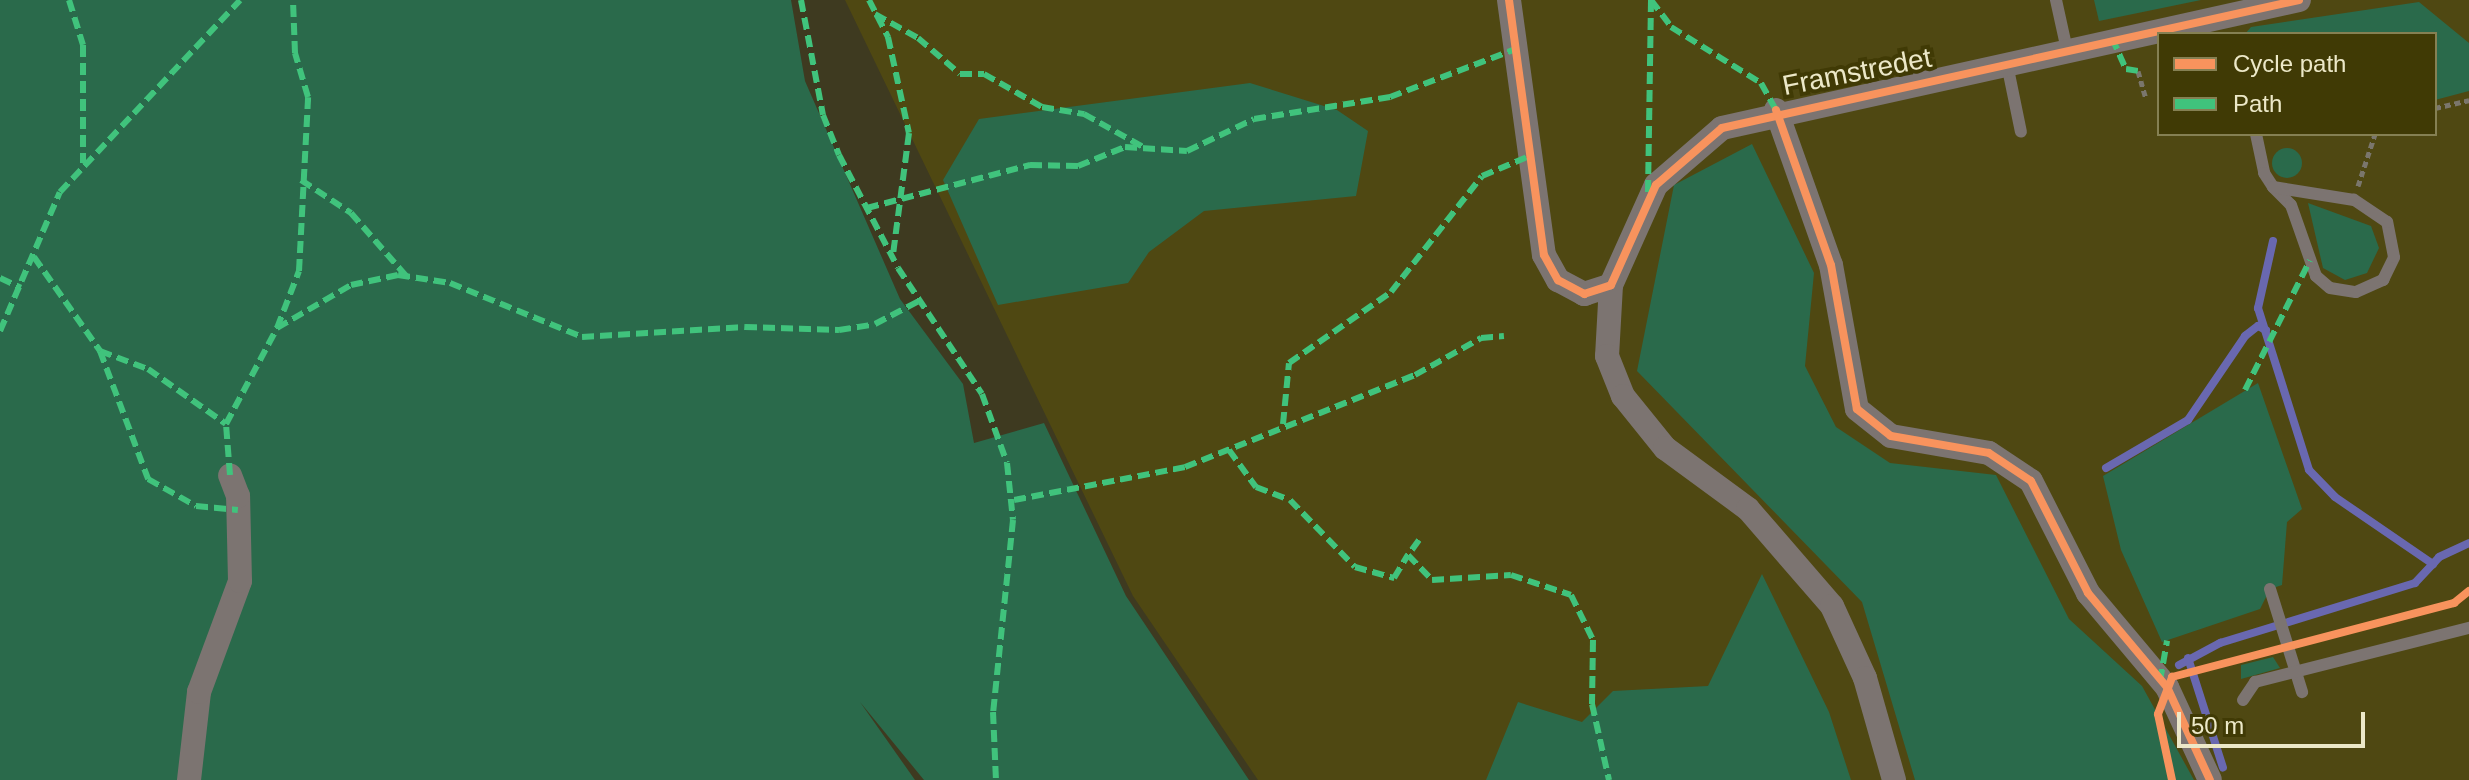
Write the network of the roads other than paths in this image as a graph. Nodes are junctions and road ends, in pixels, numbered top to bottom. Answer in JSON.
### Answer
{"nodes":[{"id":1,"x":1509,"y":0,"type":"edge"},
{"id":2,"x":2056,"y":0,"type":"edge"},
{"id":3,"x":2299,"y":0,"type":"edge"},
{"id":4,"x":2216,"y":26,"type":"edge"},
{"id":5,"x":2179,"y":32,"type":"edge"},
{"id":6,"x":2157,"y":36,"type":"edge"},
{"id":7,"x":2067,"y":50,"type":"junction"},
{"id":8,"x":2007,"y":64,"type":"junction"},
{"id":9,"x":1776,"y":110,"type":"junction"},
{"id":10,"x":2021,"y":132,"type":"dead end"},
{"id":11,"x":2257,"y":136,"type":"edge"},
{"id":12,"x":2273,"y":187,"type":"junction"},
{"id":13,"x":1611,"y":285,"type":"junction"},
{"id":14,"x":230,"y":475,"type":"dead end"},
{"id":15,"x":2270,"y":589,"type":"dead end"},
{"id":16,"x":2469,"y":628,"type":"edge"},
{"id":17,"x":2295,"y":672,"type":"junction"},
{"id":18,"x":2302,"y":692,"type":"dead end"},
{"id":19,"x":2243,"y":700,"type":"dead end"},
{"id":20,"x":189,"y":780,"type":"edge"},
{"id":21,"x":1894,"y":780,"type":"edge"},
{"id":22,"x":2210,"y":780,"type":"edge"}],
"edges":[{"from":1,"to":13,"type":"street"},
{"from":2,"to":7,"type":"lane"},
{"from":3,"to":4,"type":"street","name":"Framstredet"},
{"from":4,"to":5,"type":"street","name":"Framstredet"},
{"from":6,"to":7,"type":"street","name":"Framstredet"},
{"from":7,"to":8,"type":"street","name":"Framstredet"},
{"from":8,"to":9,"type":"street","name":"Framstredet"},
{"from":8,"to":10,"type":"lane"},
{"from":9,"to":13,"type":"street","name":"Framstredet"},
{"from":9,"to":22,"type":"street"},
{"from":11,"to":12,"type":"lane"},
{"from":12,"to":12,"type":"lane"},
{"from":13,"to":21,"type":"street","name":"Framstredet"},
{"from":14,"to":20,"type":"street"},
{"from":15,"to":17,"type":"lane"},
{"from":16,"to":17,"type":"lane"},
{"from":17,"to":18,"type":"lane"},
{"from":17,"to":19,"type":"lane"}]}
